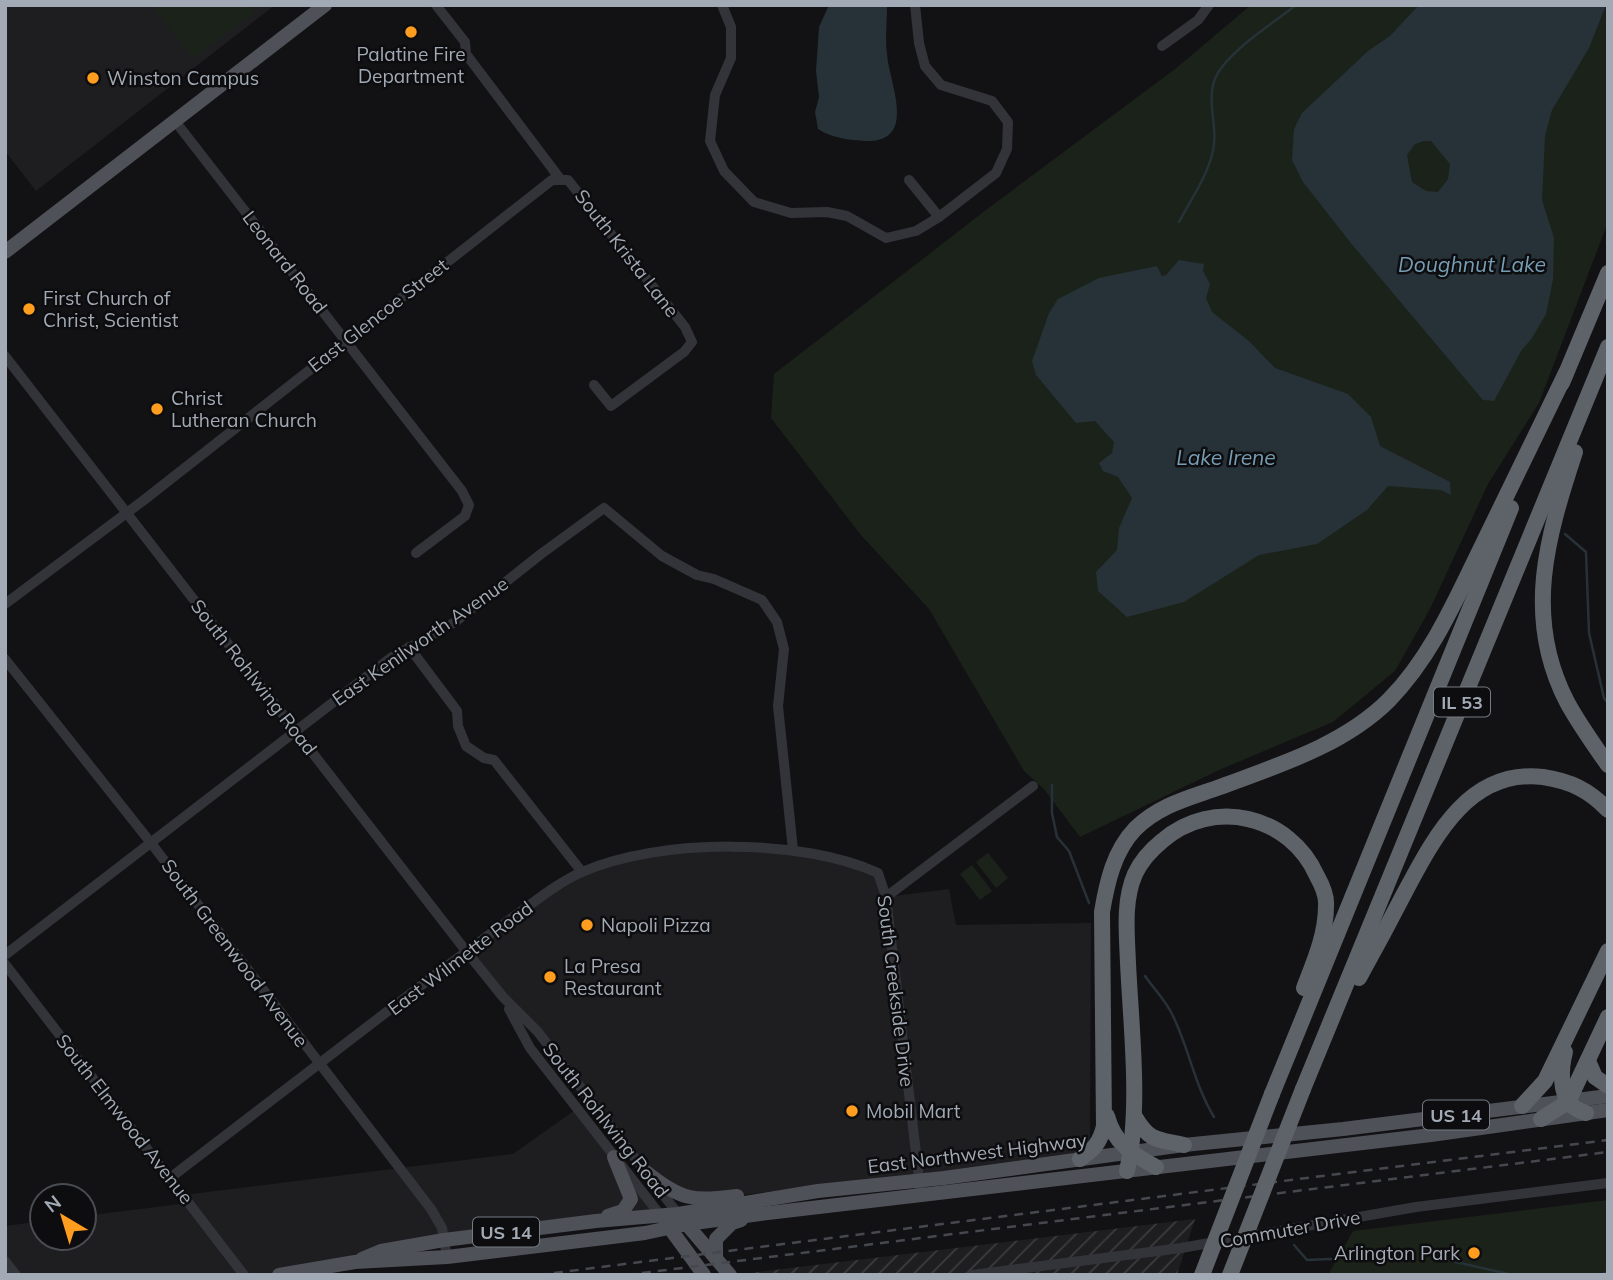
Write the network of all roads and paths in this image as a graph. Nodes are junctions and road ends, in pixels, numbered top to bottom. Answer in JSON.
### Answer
{"nodes":[{"id":1,"x":325,"y":5,"type":"edge"},
{"id":2,"x":436,"y":5,"type":"edge"},
{"id":3,"x":722,"y":5,"type":"edge"},
{"id":4,"x":915,"y":5,"type":"edge"},
{"id":5,"x":1209,"y":5,"type":"edge"},
{"id":6,"x":1162,"y":46,"type":"dead end"},
{"id":7,"x":175,"y":121,"type":"junction"},
{"id":8,"x":557,"y":180,"type":"junction"},
{"id":9,"x":909,"y":180,"type":"dead end"},
{"id":10,"x":939,"y":217,"type":"junction"},
{"id":11,"x":5,"y":252,"type":"edge"},
{"id":12,"x":1608,"y":272,"type":"edge"},
{"id":13,"x":346,"y":340,"type":"junction"},
{"id":14,"x":1608,"y":347,"type":"edge"},
{"id":15,"x":1608,"y":355,"type":"edge"},
{"id":16,"x":5,"y":356,"type":"edge"},
{"id":17,"x":1566,"y":373,"type":"junction"},
{"id":18,"x":594,"y":385,"type":"dead end"},
{"id":19,"x":127,"y":513,"type":"junction"},
{"id":20,"x":416,"y":553,"type":"dead end"},
{"id":21,"x":5,"y":604,"type":"edge"},
{"id":22,"x":409,"y":647,"type":"junction"},
{"id":23,"x":5,"y":659,"type":"edge"},
{"id":24,"x":295,"y":731,"type":"junction"},
{"id":25,"x":1608,"y":765,"type":"edge"},
{"id":26,"x":1033,"y":786,"type":"dead end"},
{"id":27,"x":1608,"y":810,"type":"edge"},
{"id":28,"x":151,"y":843,"type":"junction"},
{"id":29,"x":793,"y":850,"type":"junction"},
{"id":30,"x":582,"y":872,"type":"junction"},
{"id":31,"x":886,"y":897,"type":"junction"},
{"id":32,"x":466,"y":951,"type":"junction"},
{"id":33,"x":1608,"y":951,"type":"edge"},
{"id":34,"x":5,"y":956,"type":"edge"},
{"id":35,"x":5,"y":964,"type":"edge"},
{"id":36,"x":503,"y":997,"type":"junction"},
{"id":37,"x":1578,"y":1017,"type":"junction"},
{"id":38,"x":1608,"y":1017,"type":"edge"},
{"id":39,"x":1317,"y":1057,"type":"junction"},
{"id":40,"x":1588,"y":1062,"type":"junction"},
{"id":41,"x":319,"y":1063,"type":"junction"},
{"id":42,"x":1283,"y":1066,"type":"junction"},
{"id":43,"x":1608,"y":1087,"type":"edge"},
{"id":44,"x":1608,"y":1096,"type":"edge"},
{"id":45,"x":1568,"y":1102,"type":"junction"},
{"id":46,"x":1522,"y":1106,"type":"junction"},
{"id":47,"x":1105,"y":1107,"type":"junction"},
{"id":48,"x":1608,"y":1110,"type":"edge"},
{"id":49,"x":1587,"y":1113,"type":"junction"},
{"id":50,"x":1135,"y":1117,"type":"junction"},
{"id":51,"x":1541,"y":1119,"type":"junction"},
{"id":52,"x":1184,"y":1145,"type":"junction"},
{"id":53,"x":1131,"y":1154,"type":"junction"},
{"id":54,"x":614,"y":1157,"type":"junction"},
{"id":55,"x":1080,"y":1159,"type":"junction"},
{"id":56,"x":1156,"y":1167,"type":"junction"},
{"id":57,"x":1127,"y":1171,"type":"junction"},
{"id":58,"x":646,"y":1172,"type":"junction"},
{"id":59,"x":170,"y":1178,"type":"junction"},
{"id":60,"x":919,"y":1180,"type":"junction"},
{"id":61,"x":1608,"y":1183,"type":"edge"},
{"id":62,"x":818,"y":1191,"type":"junction"},
{"id":63,"x":921,"y":1196,"type":"junction"},
{"id":64,"x":760,"y":1214,"type":"junction"},
{"id":65,"x":682,"y":1219,"type":"junction"},
{"id":66,"x":596,"y":1221,"type":"junction"},
{"id":67,"x":665,"y":1222,"type":"junction"},
{"id":68,"x":444,"y":1240,"type":"junction"},
{"id":69,"x":447,"y":1257,"type":"junction"},
{"id":70,"x":716,"y":1257,"type":"junction"},
{"id":71,"x":5,"y":1261,"type":"edge"},
{"id":72,"x":355,"y":1262,"type":"junction"},
{"id":73,"x":16,"y":1275,"type":"edge"},
{"id":74,"x":244,"y":1275,"type":"edge"},
{"id":75,"x":279,"y":1275,"type":"edge"},
{"id":76,"x":704,"y":1275,"type":"edge"},
{"id":77,"x":730,"y":1275,"type":"edge"},
{"id":78,"x":972,"y":1275,"type":"edge"},
{"id":79,"x":1202,"y":1275,"type":"edge"},
{"id":80,"x":1230,"y":1275,"type":"edge"}],
"edges":[{"from":1,"to":7,"type":"main road"},
{"from":2,"to":8,"type":"street"},
{"from":3,"to":10,"type":"street"},
{"from":4,"to":10,"type":"street"},
{"from":5,"to":6,"type":"street"},
{"from":7,"to":11,"type":"main road"},
{"from":7,"to":13,"type":"street","name":"Leonard Road"},
{"from":8,"to":13,"type":"street","name":"East Glencoe Street"},
{"from":8,"to":18,"type":"street","name":"South Krista Lane"},
{"from":9,"to":10,"type":"street"},
{"from":12,"to":17,"type":"highway","number":"IL 53"},
{"from":13,"to":19,"type":"street","name":"East Glencoe Street"},
{"from":13,"to":20,"type":"street","name":"Leonard Road"},
{"from":14,"to":39,"type":"highway","number":"IL 53"},
{"from":15,"to":25,"type":"highway"},
{"from":16,"to":19,"type":"street","name":"South Rohlwing Road"},
{"from":17,"to":42,"type":"highway","number":"IL 53"},
{"from":17,"to":47,"type":"highway"},
{"from":19,"to":21,"type":"street","name":"East Glencoe Street"},
{"from":19,"to":24,"type":"street","name":"South Rohlwing Road"},
{"from":22,"to":24,"type":"street","name":"East Kenilworth Avenue"},
{"from":22,"to":29,"type":"street","name":"East Kenilworth Avenue"},
{"from":22,"to":30,"type":"street"},
{"from":23,"to":28,"type":"street","name":"South Greenwood Avenue"},
{"from":24,"to":28,"type":"street","name":"East Kenilworth Avenue"},
{"from":24,"to":32,"type":"street","name":"South Rohlwing Road"},
{"from":26,"to":31,"type":"street"},
{"from":27,"to":39,"type":"highway"},
{"from":28,"to":34,"type":"street","name":"East Kenilworth Avenue"},
{"from":28,"to":41,"type":"street","name":"South Greenwood Avenue"},
{"from":29,"to":30,"type":"street","name":"East Wilmette Road"},
{"from":29,"to":31,"type":"street","name":"South Creekside Drive"},
{"from":30,"to":32,"type":"street","name":"East Wilmette Road"},
{"from":31,"to":60,"type":"street","name":"South Creekside Drive"},
{"from":32,"to":36,"type":"street","name":"South Rohlwing Road"},
{"from":32,"to":41,"type":"street","name":"East Wilmette Road"},
{"from":33,"to":37,"type":"highway"},
{"from":35,"to":59,"type":"street","name":"South Elmwood Avenue"},
{"from":36,"to":54,"type":"street","name":"South Rohlwing Road"},
{"from":36,"to":58,"type":"street","name":"South Rohlwing Road"},
{"from":37,"to":45,"type":"highway"},
{"from":37,"to":46,"type":"highway"},
{"from":38,"to":40,"type":"highway"},
{"from":39,"to":80,"type":"highway","number":"IL 53","bridge":true},
{"from":40,"to":43,"type":"highway"},
{"from":40,"to":45,"type":"highway"},
{"from":41,"to":59,"type":"street","name":"East Wilmette Road"},
{"from":41,"to":68,"type":"street","name":"South Greenwood Avenue"},
{"from":42,"to":50,"type":"highway"},
{"from":42,"to":79,"type":"highway","number":"IL 53","bridge":true},
{"from":44,"to":45,"type":"main road","name":"East Northwest Highway","number":"US 14"},
{"from":45,"to":46,"type":"main road","name":"East Northwest Highway","number":"US 14"},
{"from":45,"to":49,"type":"highway"},
{"from":45,"to":51,"type":"highway"},
{"from":46,"to":52,"type":"main road","name":"East Northwest Highway","number":"US 14"},
{"from":47,"to":53,"type":"highway"},
{"from":47,"to":55,"type":"highway"},
{"from":48,"to":49,"type":"main road","name":"East Northwest Highway","number":"US 14"},
{"from":49,"to":51,"type":"main road","name":"East Northwest Highway","number":"US 14"},
{"from":50,"to":52,"type":"highway"},
{"from":50,"to":53,"type":"highway"},
{"from":51,"to":56,"type":"main road","name":"East Northwest Highway","number":"US 14"},
{"from":52,"to":53,"type":"main road","name":"East Northwest Highway","number":"US 14"},
{"from":53,"to":55,"type":"main road","name":"East Northwest Highway","number":"US 14"},
{"from":53,"to":56,"type":"highway"},
{"from":53,"to":57,"type":"highway"},
{"from":54,"to":66,"type":"main road"},
{"from":54,"to":67,"type":"street","name":"South Rohlwing Road"},
{"from":55,"to":60,"type":"main road","name":"East Northwest Highway","number":"US 14"},
{"from":56,"to":57,"type":"main road","name":"East Northwest Highway","number":"US 14"},
{"from":57,"to":63,"type":"main road","name":"East Northwest Highway","number":"US 14"},
{"from":58,"to":62,"type":"main road"},
{"from":58,"to":65,"type":"street","name":"South Rohlwing Road"},
{"from":59,"to":74,"type":"street","name":"South Elmwood Avenue"},
{"from":60,"to":62,"type":"main road","name":"East Northwest Highway","number":"US 14"},
{"from":60,"to":63,"type":"street","name":"South Creekside Drive"},
{"from":61,"to":78,"type":"street","name":"Commuter Drive"},
{"from":62,"to":65,"type":"main road","name":"East Northwest Highway","number":"US 14"},
{"from":63,"to":64,"type":"main road","name":"East Northwest Highway","number":"US 14"},
{"from":64,"to":65,"type":"main road","name":"East Northwest Highway","number":"US 14"},
{"from":64,"to":70,"type":"main road"},
{"from":65,"to":67,"type":"main road","name":"East Northwest Highway","number":"US 14"},
{"from":65,"to":70,"type":"main road"},
{"from":66,"to":67,"type":"main road","name":"East Northwest Highway","number":"US 14"},
{"from":66,"to":68,"type":"main road","name":"East Northwest Highway","number":"US 14"},
{"from":67,"to":69,"type":"main road","name":"East Northwest Highway","number":"US 14"},
{"from":67,"to":76,"type":"main road"},
{"from":68,"to":69,"type":"street","name":"South Greenwood Avenue"},
{"from":68,"to":72,"type":"main road","name":"East Northwest Highway","number":"US 14"},
{"from":69,"to":72,"type":"main road","name":"East Northwest Highway","number":"US 14"},
{"from":70,"to":77,"type":"main road"},
{"from":71,"to":73,"type":"street"},
{"from":72,"to":75,"type":"main road","name":"East Northwest Highway","number":"US 14"}]}
